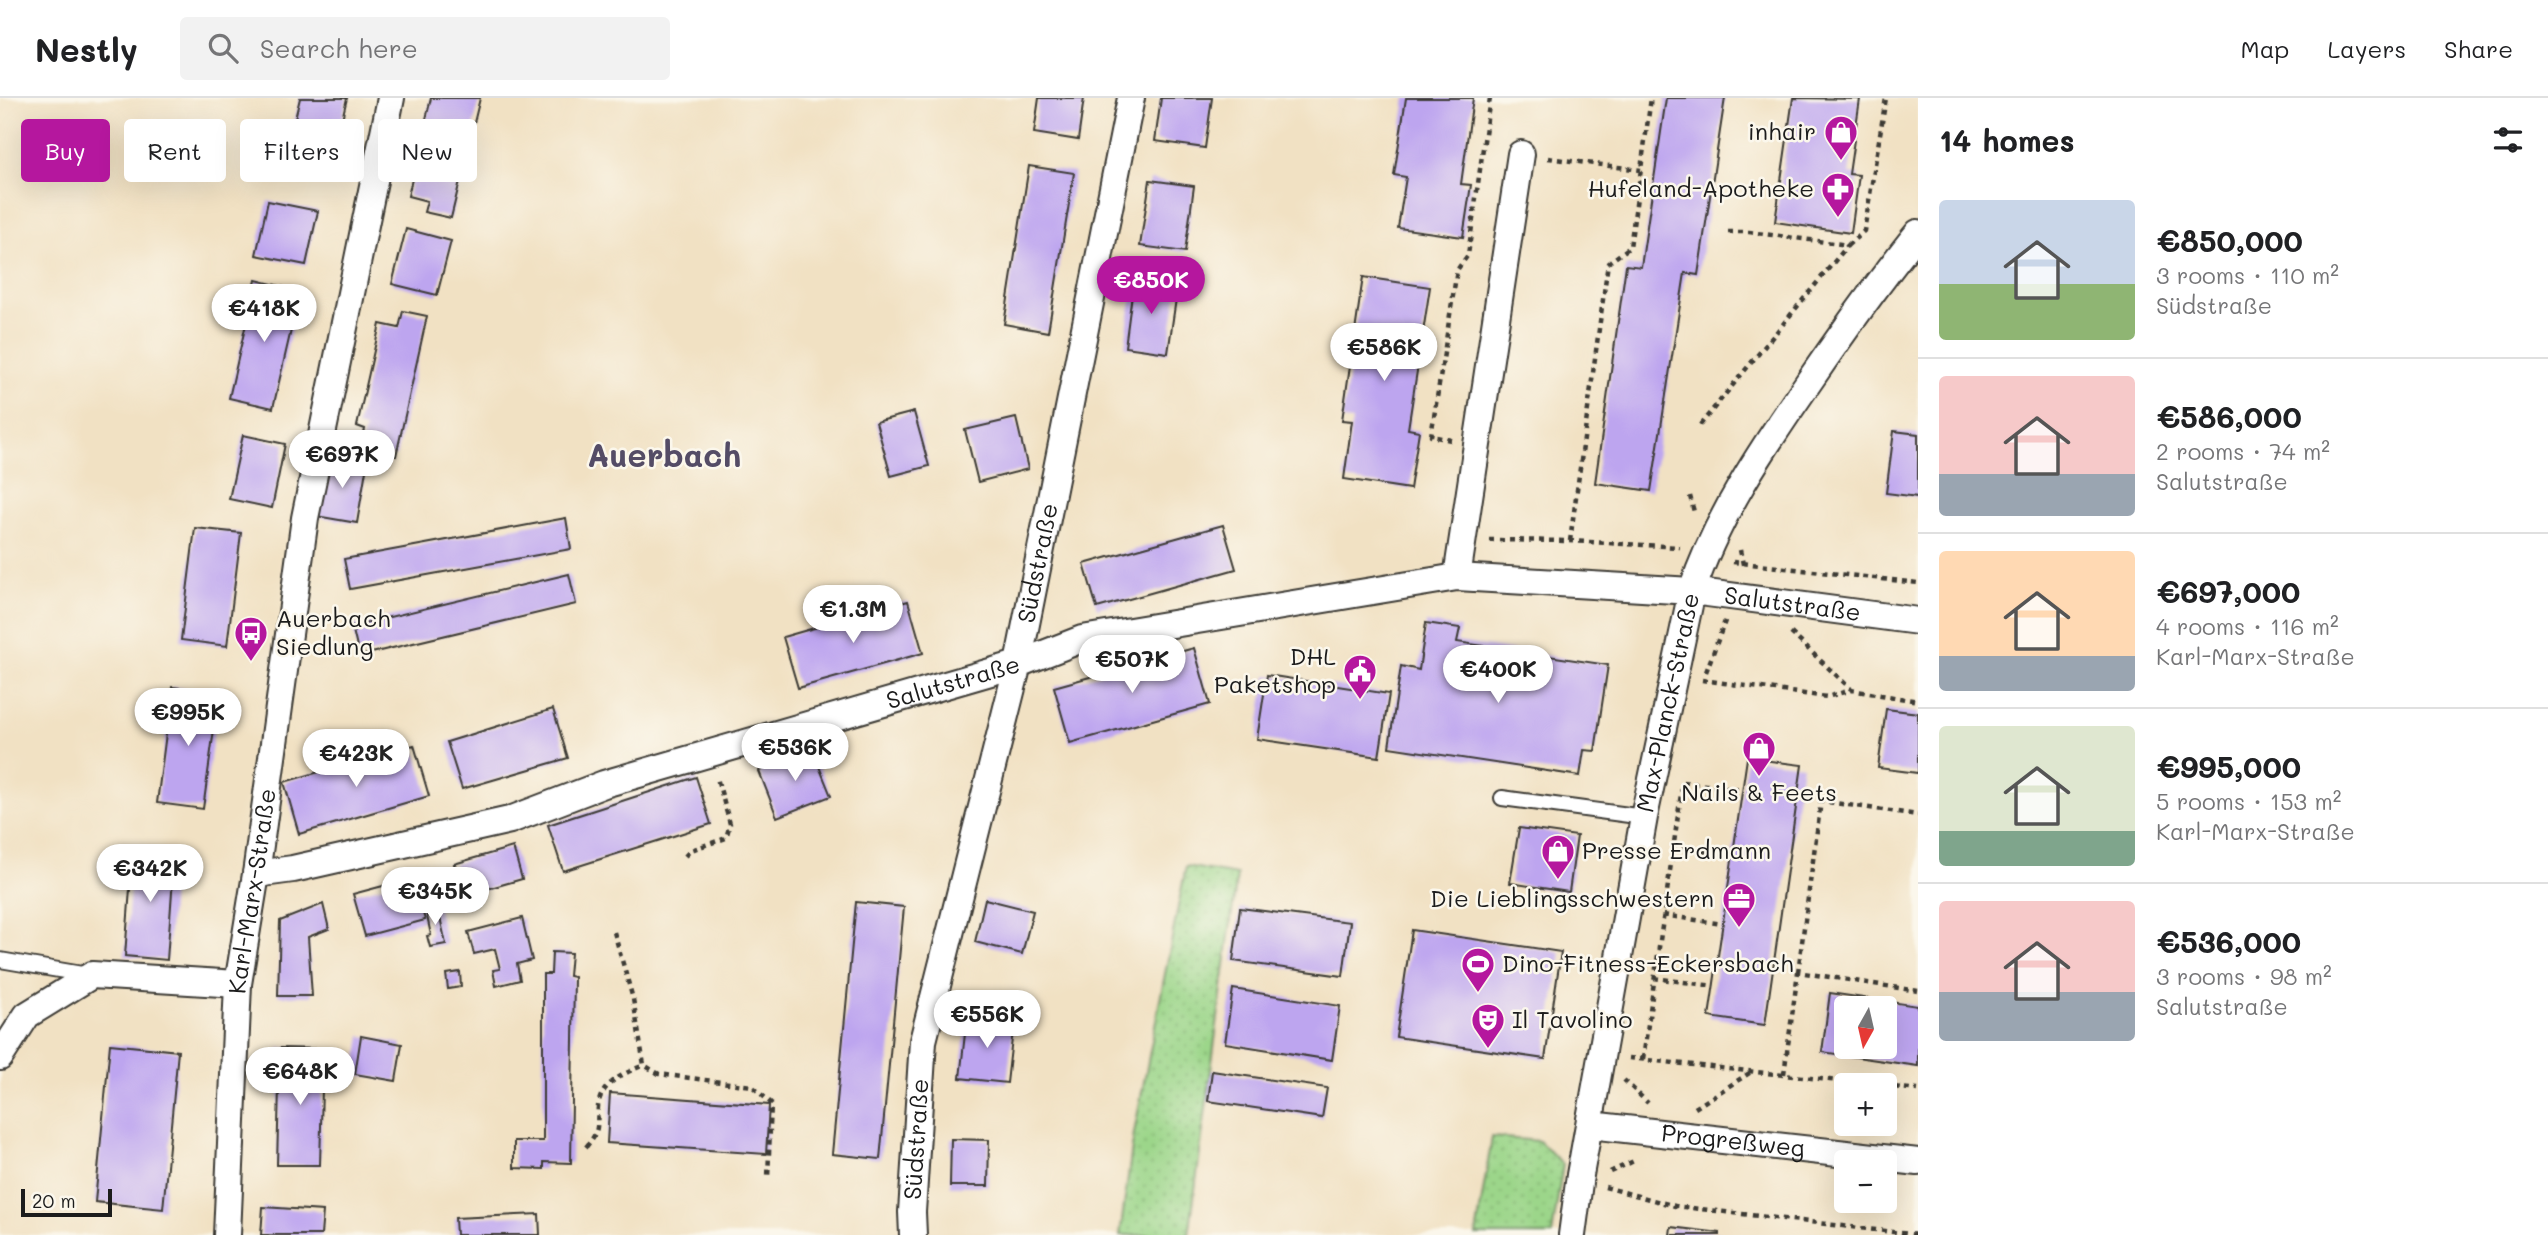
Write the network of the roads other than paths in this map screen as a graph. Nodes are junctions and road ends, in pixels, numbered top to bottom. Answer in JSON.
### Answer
{"nodes":[{"id":1,"x":391,"y":98,"type":"edge"},
{"id":2,"x":1131,"y":98,"type":"edge"},
{"id":3,"x":1521,"y":154,"type":"road end"},
{"id":4,"x":1918,"y":233,"type":"edge"},
{"id":5,"x":1457,"y":577,"type":"junction"},
{"id":6,"x":1692,"y":592,"type":"junction"},
{"id":7,"x":1918,"y":621,"type":"edge"},
{"id":8,"x":1017,"y":664,"type":"junction"},
{"id":9,"x":1502,"y":798,"type":"dead end"},
{"id":10,"x":1644,"y":817,"type":"junction"},
{"id":11,"x":256,"y":874,"type":"junction"},
{"id":12,"x":0,"y":960,"type":"edge"},
{"id":13,"x":92,"y":975,"type":"junction"},
{"id":14,"x":238,"y":984,"type":"junction"},
{"id":15,"x":0,"y":1056,"type":"edge"},
{"id":16,"x":1590,"y":1125,"type":"junction"},
{"id":17,"x":1918,"y":1162,"type":"edge"},
{"id":18,"x":227,"y":1235,"type":"edge"},
{"id":19,"x":913,"y":1235,"type":"edge"},
{"id":20,"x":1572,"y":1235,"type":"edge"}],
"edges":[{"from":1,"to":11,"type":"street","name":"Karl-Marx-Straße"},
{"from":2,"to":8,"type":"street","name":"Südstraße"},
{"from":3,"to":5,"type":"street"},
{"from":4,"to":6,"type":"street","name":"Max-Planck-Straße"},
{"from":5,"to":6,"type":"street","name":"Salutstraße"},
{"from":5,"to":8,"type":"street","name":"Salutstraße"},
{"from":6,"to":7,"type":"street","name":"Salutstraße"},
{"from":6,"to":10,"type":"street","name":"Max-Planck-Straße"},
{"from":8,"to":11,"type":"street","name":"Salutstraße"},
{"from":8,"to":19,"type":"street","name":"Südstraße"},
{"from":9,"to":10,"type":"lane"},
{"from":10,"to":16,"type":"street","name":"Max-Planck-Straße"},
{"from":11,"to":14,"type":"street","name":"Karl-Marx-Straße"},
{"from":12,"to":13,"type":"lane"},
{"from":13,"to":14,"type":"street"},
{"from":13,"to":15,"type":"street"},
{"from":14,"to":18,"type":"street","name":"Karl-Marx-Straße"},
{"from":16,"to":17,"type":"street","name":"Progreßweg"},
{"from":16,"to":20,"type":"street","name":"Max-Planck-Straße"}]}
